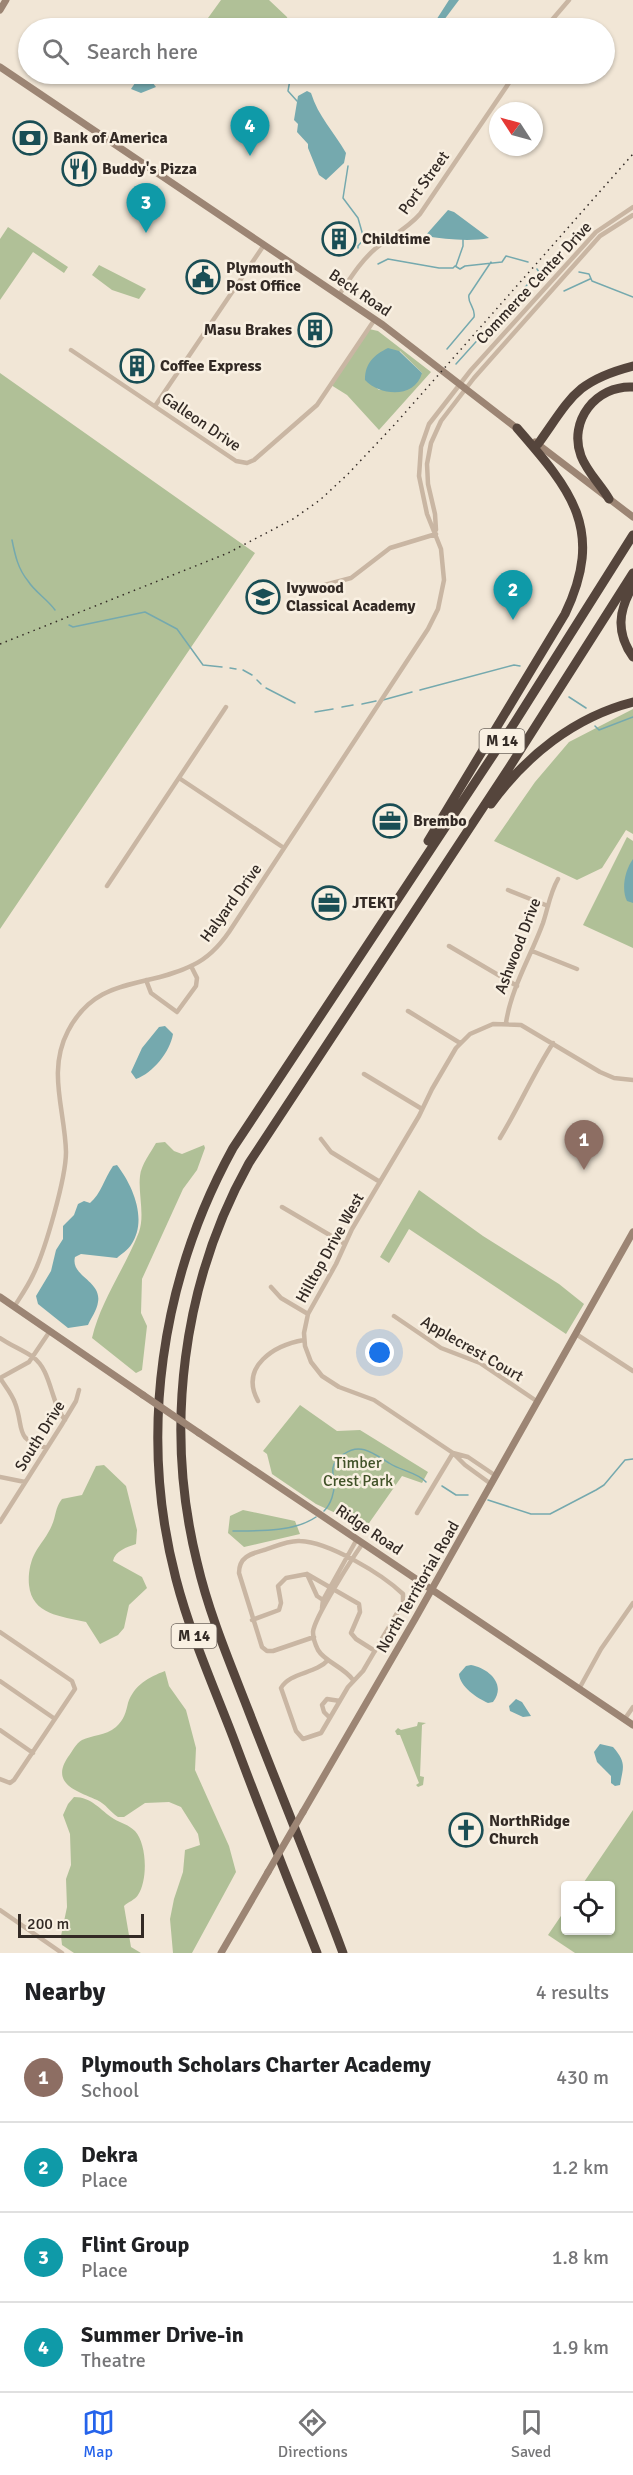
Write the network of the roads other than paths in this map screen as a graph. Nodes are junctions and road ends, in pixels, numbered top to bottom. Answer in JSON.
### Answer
{"nodes":[{"id":1,"x":6,"y":0,"type":"edge"},
{"id":2,"x":569,"y":0,"type":"edge"},
{"id":3,"x":0,"y":10,"type":"edge"},
{"id":4,"x":554,"y":18,"type":"edge"},
{"id":5,"x":0,"y":67,"type":"edge"},
{"id":6,"x":18,"y":79,"type":"edge"},
{"id":7,"x":25,"y":84,"type":"edge"},
{"id":8,"x":508,"y":84,"type":"edge"},
{"id":9,"x":633,"y":207,"type":"edge"},
{"id":10,"x":633,"y":215,"type":"edge"},
{"id":11,"x":264,"y":245,"type":"junction"},
{"id":12,"x":555,"y":280,"type":"junction"},
{"id":13,"x":339,"y":295,"type":"junction"},
{"id":14,"x":375,"y":319,"type":"junction"},
{"id":15,"x":71,"y":350,"type":"dead end"},
{"id":16,"x":633,"y":366,"type":"edge"},
{"id":17,"x":459,"y":383,"type":"junction"},
{"id":18,"x":633,"y":387,"type":"edge"},
{"id":19,"x":466,"y":388,"type":"junction"},
{"id":20,"x":155,"y":406,"type":"junction"},
{"id":21,"x":438,"y":411,"type":"junction"},
{"id":22,"x":444,"y":416,"type":"junction"},
{"id":23,"x":517,"y":428,"type":"junction"},
{"id":24,"x":538,"y":444,"type":"junction"},
{"id":25,"x":609,"y":500,"type":"junction"},
{"id":26,"x":633,"y":518,"type":"edge"},
{"id":27,"x":436,"y":534,"type":"junction"},
{"id":28,"x":633,"y":535,"type":"edge"},
{"id":29,"x":633,"y":573,"type":"edge"},
{"id":30,"x":633,"y":586,"type":"edge"},
{"id":31,"x":302,"y":591,"type":"dead end"},
{"id":32,"x":633,"y":657,"type":"edge"},
{"id":33,"x":633,"y":702,"type":"edge"},
{"id":34,"x":226,"y":707,"type":"dead end"},
{"id":35,"x":179,"y":778,"type":"junction"},
{"id":36,"x":284,"y":848,"type":"junction"},
{"id":37,"x":558,"y":879,"type":"dead end"},
{"id":38,"x":107,"y":886,"type":"dead end"},
{"id":39,"x":508,"y":890,"type":"dead end"},
{"id":40,"x":425,"y":893,"type":"junction"},
{"id":41,"x":396,"y":900,"type":"junction"},
{"id":42,"x":548,"y":906,"type":"junction"},
{"id":43,"x":449,"y":946,"type":"dead end"},
{"id":44,"x":531,"y":951,"type":"junction"},
{"id":45,"x":191,"y":966,"type":"junction"},
{"id":46,"x":577,"y":969,"type":"dead end"},
{"id":47,"x":146,"y":980,"type":"junction"},
{"id":48,"x":516,"y":986,"type":"junction"},
{"id":49,"x":408,"y":1011,"type":"dead end"},
{"id":50,"x":506,"y":1023,"type":"junction"},
{"id":51,"x":460,"y":1043,"type":"junction"},
{"id":52,"x":553,"y":1043,"type":"junction"},
{"id":53,"x":364,"y":1074,"type":"dead end"},
{"id":54,"x":633,"y":1080,"type":"edge"},
{"id":55,"x":422,"y":1109,"type":"junction"},
{"id":56,"x":500,"y":1138,"type":"dead end"},
{"id":57,"x":321,"y":1139,"type":"dead end"},
{"id":58,"x":380,"y":1182,"type":"junction"},
{"id":59,"x":282,"y":1207,"type":"dead end"},
{"id":60,"x":633,"y":1232,"type":"edge"},
{"id":61,"x":631,"y":1242,"type":"edge"},
{"id":62,"x":345,"y":1244,"type":"junction"},
{"id":63,"x":271,"y":1287,"type":"dead end"},
{"id":64,"x":0,"y":1297,"type":"edge"},
{"id":65,"x":14,"y":1306,"type":"junction"},
{"id":66,"x":308,"y":1314,"type":"junction"},
{"id":67,"x":394,"y":1316,"type":"dead end"},
{"id":68,"x":50,"y":1331,"type":"junction"},
{"id":69,"x":576,"y":1334,"type":"junction"},
{"id":70,"x":0,"y":1338,"type":"edge"},
{"id":71,"x":304,"y":1340,"type":"junction"},
{"id":72,"x":34,"y":1358,"type":"junction"},
{"id":73,"x":633,"y":1371,"type":"edge"},
{"id":74,"x":0,"y":1378,"type":"edge"},
{"id":75,"x":79,"y":1390,"type":"dead end"},
{"id":76,"x":258,"y":1401,"type":"dead end"},
{"id":77,"x":538,"y":1402,"type":"junction"},
{"id":78,"x":65,"y":1420,"type":"junction"},
{"id":79,"x":47,"y":1448,"type":"junction"},
{"id":80,"x":453,"y":1452,"type":"junction"},
{"id":81,"x":496,"y":1476,"type":"junction"},
{"id":82,"x":0,"y":1477,"type":"edge"},
{"id":83,"x":26,"y":1482,"type":"junction"},
{"id":84,"x":491,"y":1484,"type":"junction"},
{"id":85,"x":417,"y":1513,"type":"dead end"},
{"id":86,"x":3,"y":1514,"type":"edge"},
{"id":87,"x":0,"y":1522,"type":"edge"},
{"id":88,"x":360,"y":1540,"type":"junction"},
{"id":89,"x":349,"y":1558,"type":"junction"},
{"id":90,"x":307,"y":1574,"type":"junction"},
{"id":91,"x":333,"y":1587,"type":"junction"},
{"id":92,"x":432,"y":1589,"type":"junction"},
{"id":93,"x":323,"y":1600,"type":"junction"},
{"id":94,"x":633,"y":1603,"type":"edge"},
{"id":95,"x":322,"y":1611,"type":"junction"},
{"id":96,"x":252,"y":1620,"type":"junction"},
{"id":97,"x":0,"y":1632,"type":"edge"},
{"id":98,"x":314,"y":1637,"type":"junction"},
{"id":99,"x":375,"y":1651,"type":"junction"},
{"id":100,"x":328,"y":1660,"type":"junction"},
{"id":101,"x":354,"y":1680,"type":"junction"},
{"id":102,"x":0,"y":1682,"type":"edge"},
{"id":103,"x":579,"y":1689,"type":"junction"},
{"id":104,"x":340,"y":1701,"type":"junction"},
{"id":105,"x":633,"y":1707,"type":"edge"},
{"id":106,"x":330,"y":1718,"type":"junction"},
{"id":107,"x":55,"y":1719,"type":"junction"},
{"id":108,"x":624,"y":1720,"type":"junction"},
{"id":109,"x":633,"y":1725,"type":"edge"},
{"id":110,"x":0,"y":1730,"type":"edge"},
{"id":111,"x":33,"y":1753,"type":"junction"},
{"id":112,"x":0,"y":1779,"type":"edge"},
{"id":113,"x":0,"y":1910,"type":"edge"},
{"id":114,"x":63,"y":1953,"type":"edge"},
{"id":115,"x":221,"y":1953,"type":"edge"},
{"id":116,"x":316,"y":1953,"type":"edge"},
{"id":117,"x":343,"y":1953,"type":"edge"}],
"edges":[{"from":1,"to":3,"type":"main road"},
{"from":2,"to":4,"type":"street"},
{"from":5,"to":6,"type":"main road","name":"Beck Road"},
{"from":7,"to":11,"type":"main road","name":"Beck Road"},
{"from":8,"to":13,"type":"street","name":"Port Street"},
{"from":9,"to":12,"type":"street","name":"Commerce Center Drive"},
{"from":10,"to":12,"type":"street","name":"Commerce Center Drive"},
{"from":11,"to":13,"type":"main road","name":"Beck Road"},
{"from":11,"to":20,"type":"street"},
{"from":12,"to":17,"type":"street","name":"Commerce Center Drive"},
{"from":12,"to":19,"type":"street","name":"Commerce Center Drive"},
{"from":13,"to":14,"type":"main road","name":"Beck Road"},
{"from":14,"to":17,"type":"main road","name":"Beck Road"},
{"from":14,"to":20,"type":"street","name":"Galleon Drive"},
{"from":15,"to":20,"type":"street","name":"Galleon Drive"},
{"from":16,"to":24,"type":"highway"},
{"from":17,"to":19,"type":"main road","name":"Beck Road"},
{"from":17,"to":21,"type":"street","name":"Halyard Drive"},
{"from":18,"to":25,"type":"highway"},
{"from":19,"to":22,"type":"street","name":"Halyard Drive"},
{"from":19,"to":23,"type":"main road","name":"Beck Road"},
{"from":21,"to":22,"type":"street"},
{"from":21,"to":27,"type":"street","name":"Halyard Drive"},
{"from":22,"to":27,"type":"street","name":"Halyard Drive"},
{"from":23,"to":24,"type":"main road","name":"Beck Road"},
{"from":23,"to":41,"type":"highway"},
{"from":24,"to":25,"type":"main road","name":"Beck Road"},
{"from":25,"to":26,"type":"main road","name":"Beck Road"},
{"from":27,"to":31,"type":"street"},
{"from":27,"to":36,"type":"street","name":"Halyard Drive"},
{"from":28,"to":41,"type":"highway","number":"M 14"},
{"from":29,"to":40,"type":"highway","number":"M 14"},
{"from":30,"to":32,"type":"highway"},
{"from":33,"to":40,"type":"highway"},
{"from":34,"to":35,"type":"street"},
{"from":35,"to":36,"type":"street"},
{"from":35,"to":38,"type":"street"},
{"from":36,"to":45,"type":"street","name":"Halyard Drive"},
{"from":37,"to":42,"type":"street","name":"Ashwood Drive"},
{"from":39,"to":42,"type":"street"},
{"from":40,"to":117,"type":"highway","number":"M 14"},
{"from":41,"to":116,"type":"highway","number":"M 14"},
{"from":42,"to":44,"type":"street","name":"Ashwood Drive"},
{"from":43,"to":48,"type":"street"},
{"from":44,"to":46,"type":"street"},
{"from":44,"to":48,"type":"street","name":"Ashwood Drive"},
{"from":45,"to":47,"type":"street","name":"Halyard Drive"},
{"from":45,"to":47,"type":"street"},
{"from":47,"to":65,"type":"street","name":"Halyard Drive"},
{"from":48,"to":50,"type":"street","name":"Ashwood Drive"},
{"from":49,"to":51,"type":"street"},
{"from":50,"to":51,"type":"street"},
{"from":50,"to":52,"type":"street"},
{"from":51,"to":55,"type":"street","name":"Hilltop Drive West"},
{"from":52,"to":54,"type":"street"},
{"from":52,"to":56,"type":"street"},
{"from":53,"to":55,"type":"street"},
{"from":55,"to":58,"type":"street","name":"Hilltop Drive West"},
{"from":57,"to":58,"type":"street"},
{"from":58,"to":62,"type":"street","name":"Hilltop Drive West"},
{"from":59,"to":62,"type":"street"},
{"from":60,"to":61,"type":"main road","name":"North Territorial Road"},
{"from":61,"to":69,"type":"main road","name":"North Territorial Road"},
{"from":62,"to":66,"type":"street","name":"Hilltop Drive West"},
{"from":63,"to":66,"type":"street"},
{"from":64,"to":65,"type":"main road","name":"Ridge Road"},
{"from":65,"to":68,"type":"main road","name":"Ridge Road"},
{"from":66,"to":71,"type":"street","name":"Hilltop Drive West"},
{"from":67,"to":77,"type":"street","name":"Applecrest Court"},
{"from":68,"to":72,"type":"street"},
{"from":68,"to":88,"type":"main road","name":"Ridge Road","bridge":true},
{"from":69,"to":73,"type":"street"},
{"from":69,"to":77,"type":"main road","name":"North Territorial Road"},
{"from":70,"to":72,"type":"street"},
{"from":71,"to":76,"type":"street"},
{"from":71,"to":80,"type":"street"},
{"from":72,"to":74,"type":"street"},
{"from":72,"to":78,"type":"street"},
{"from":74,"to":79,"type":"street"},
{"from":75,"to":78,"type":"street","name":"South Drive"},
{"from":77,"to":81,"type":"main road","name":"North Territorial Road"},
{"from":78,"to":79,"type":"street","name":"South Drive"},
{"from":79,"to":83,"type":"street","name":"South Drive"},
{"from":80,"to":81,"type":"street"},
{"from":80,"to":84,"type":"street"},
{"from":80,"to":85,"type":"street"},
{"from":81,"to":84,"type":"main road","name":"North Territorial Road"},
{"from":82,"to":83,"type":"street"},
{"from":83,"to":86,"type":"street","name":"South Drive"},
{"from":84,"to":92,"type":"main road","name":"North Territorial Road"},
{"from":86,"to":87,"type":"street","name":"South Drive"},
{"from":88,"to":89,"type":"street"},
{"from":88,"to":92,"type":"main road","name":"Ridge Road"},
{"from":89,"to":91,"type":"street"},
{"from":89,"to":96,"type":"street"},
{"from":89,"to":99,"type":"street"},
{"from":90,"to":91,"type":"street"},
{"from":90,"to":93,"type":"street"},
{"from":90,"to":96,"type":"street"},
{"from":91,"to":93,"type":"street"},
{"from":91,"to":95,"type":"street"},
{"from":91,"to":99,"type":"street"},
{"from":92,"to":103,"type":"main road","name":"Ridge Road"},
{"from":92,"to":115,"type":"main road","name":"North Territorial Road","bridge":true},
{"from":93,"to":95,"type":"street"},
{"from":94,"to":103,"type":"street"},
{"from":95,"to":98,"type":"street"},
{"from":96,"to":98,"type":"street"},
{"from":97,"to":107,"type":"street"},
{"from":98,"to":100,"type":"street"},
{"from":99,"to":101,"type":"street"},
{"from":100,"to":101,"type":"street"},
{"from":100,"to":106,"type":"street"},
{"from":101,"to":104,"type":"street"},
{"from":102,"to":107,"type":"street"},
{"from":103,"to":108,"type":"main road","name":"Ridge Road"},
{"from":104,"to":106,"type":"street"},
{"from":104,"to":106,"type":"street"},
{"from":105,"to":108,"type":"street"},
{"from":107,"to":111,"type":"street"},
{"from":108,"to":109,"type":"main road","name":"Ridge Road"},
{"from":110,"to":111,"type":"street"},
{"from":111,"to":112,"type":"street"},
{"from":113,"to":114,"type":"street"}]}
